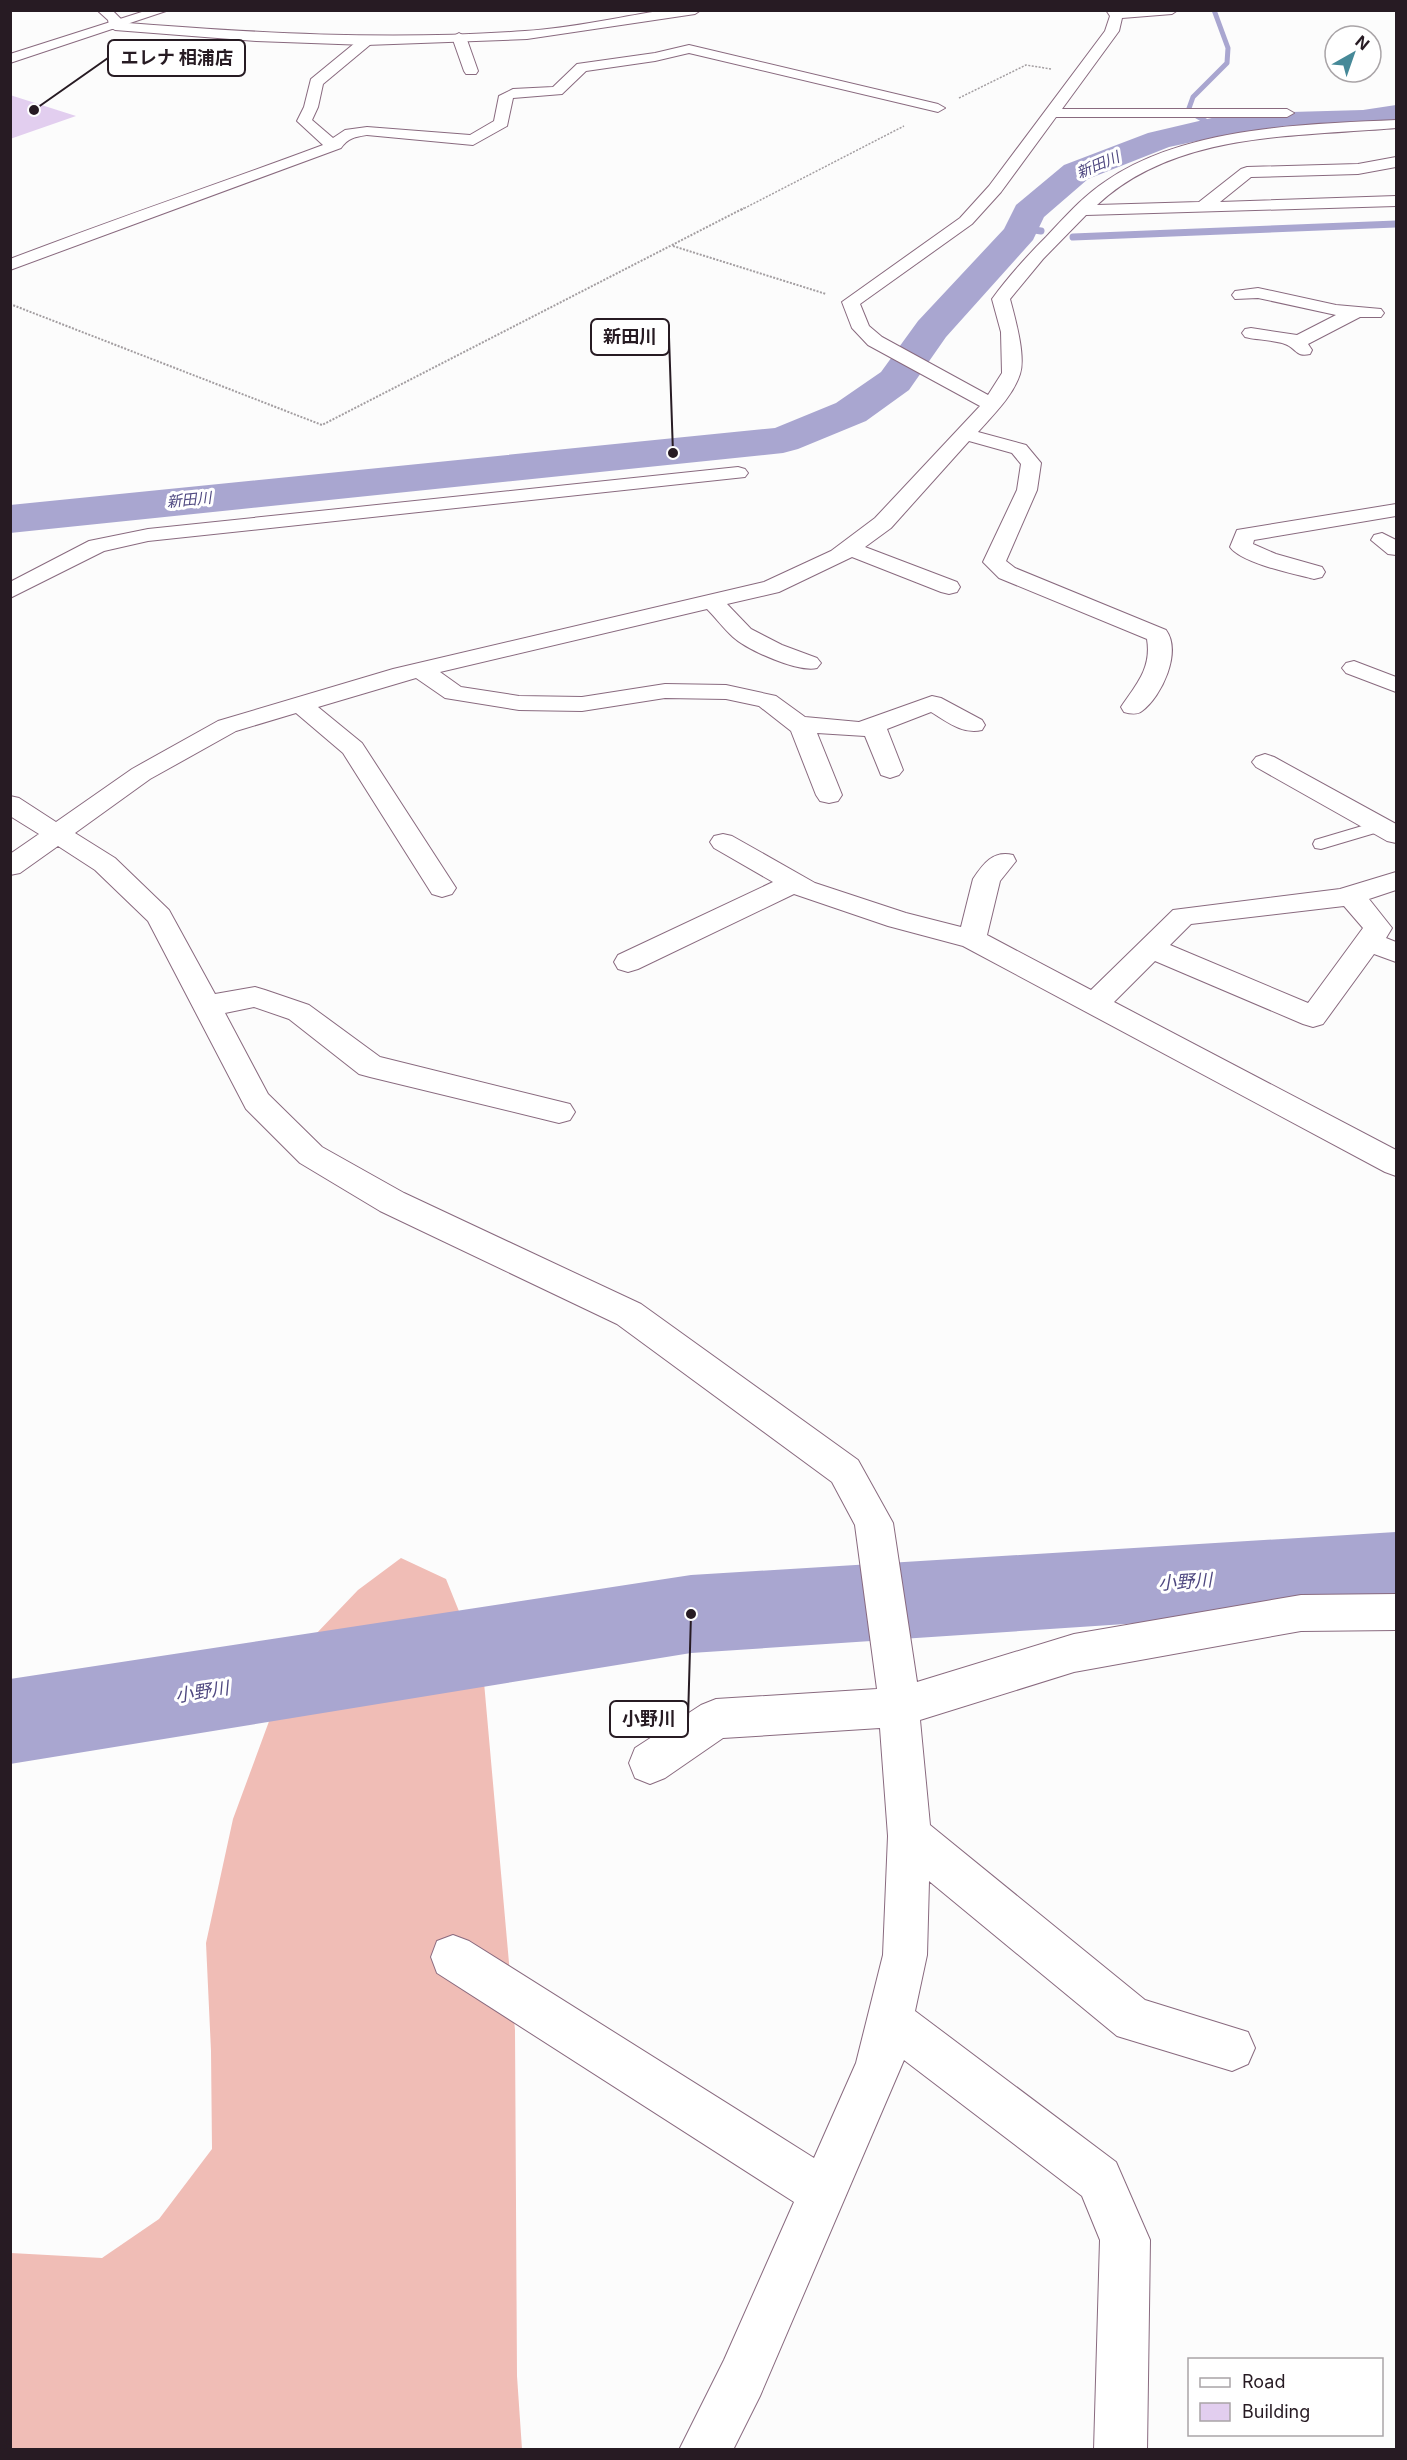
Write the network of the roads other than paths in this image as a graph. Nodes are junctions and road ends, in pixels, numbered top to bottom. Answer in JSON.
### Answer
{"nodes":[{"id":1,"x":103,"y":10,"type":"edge"},
{"id":2,"x":163,"y":10,"type":"edge"},
{"id":3,"x":695,"y":10,"type":"edge"},
{"id":4,"x":1172,"y":10,"type":"edge"},
{"id":5,"x":1114,"y":13,"type":"edge"},
{"id":6,"x":115,"y":26,"type":"junction"},
{"id":7,"x":459,"y":38,"type":"junction"},
{"id":8,"x":366,"y":41,"type":"junction"},
{"id":9,"x":10,"y":59,"type":"edge"},
{"id":10,"x":471,"y":71,"type":"dead end"},
{"id":11,"x":939,"y":108,"type":"road end"},
{"id":12,"x":1357,"y":111,"type":"dead end"},
{"id":13,"x":1053,"y":113,"type":"junction"},
{"id":14,"x":1396,"y":124,"type":"edge"},
{"id":15,"x":336,"y":146,"type":"junction"},
{"id":16,"x":1396,"y":162,"type":"edge"},
{"id":17,"x":1396,"y":201,"type":"edge"},
{"id":18,"x":1203,"y":207,"type":"junction"},
{"id":19,"x":1082,"y":210,"type":"junction"},
{"id":20,"x":10,"y":265,"type":"edge"},
{"id":21,"x":1245,"y":291,"type":"dead end"},
{"id":22,"x":1368,"y":306,"type":"junction"},
{"id":23,"x":1396,"y":320,"type":"edge"},
{"id":24,"x":1251,"y":333,"type":"dead end"},
{"id":25,"x":992,"y":405,"type":"junction"},
{"id":26,"x":965,"y":434,"type":"junction"},
{"id":27,"x":738,"y":473,"type":"dead end"},
{"id":28,"x":1396,"y":510,"type":"edge"},
{"id":29,"x":849,"y":548,"type":"junction"},
{"id":30,"x":1314,"y":572,"type":"dead end"},
{"id":31,"x":950,"y":587,"type":"dead end"},
{"id":32,"x":10,"y":591,"type":"edge"},
{"id":33,"x":712,"y":601,"type":"junction"},
{"id":34,"x":809,"y":663,"type":"dead end"},
{"id":35,"x":1354,"y":668,"type":"dead end"},
{"id":36,"x":421,"y":670,"type":"junction"},
{"id":37,"x":1396,"y":685,"type":"edge"},
{"id":38,"x":299,"y":703,"type":"junction"},
{"id":39,"x":1133,"y":707,"type":"dead end"},
{"id":40,"x":798,"y":724,"type":"junction"},
{"id":41,"x":873,"y":725,"type":"junction"},
{"id":42,"x":973,"y":725,"type":"dead end"},
{"id":43,"x":1265,"y":762,"type":"dead end"},
{"id":44,"x":890,"y":770,"type":"dead end"},
{"id":45,"x":829,"y":795,"type":"dead end"},
{"id":46,"x":10,"y":804,"type":"edge"},
{"id":47,"x":1388,"y":830,"type":"edge"},
{"id":48,"x":58,"y":833,"type":"junction"},
{"id":49,"x":723,"y":842,"type":"dead end"},
{"id":50,"x":1321,"y":844,"type":"dead end"},
{"id":51,"x":447,"y":847,"type":"dead end"},
{"id":52,"x":419,"y":852,"type":"junction"},
{"id":53,"x":1003,"y":861,"type":"dead end"},
{"id":54,"x":10,"y":867,"type":"edge"},
{"id":55,"x":1396,"y":881,"type":"edge"},
{"id":56,"x":795,"y":883,"type":"junction"},
{"id":57,"x":442,"y":888,"type":"dead end"},
{"id":58,"x":1350,"y":895,"type":"junction"},
{"id":59,"x":972,"y":939,"type":"junction"},
{"id":60,"x":1368,"y":941,"type":"junction"},
{"id":61,"x":1151,"y":948,"type":"junction"},
{"id":62,"x":1396,"y":953,"type":"edge"},
{"id":63,"x":628,"y":962,"type":"dead end"},
{"id":64,"x":1094,"y":1004,"type":"junction"},
{"id":65,"x":207,"y":1006,"type":"junction"},
{"id":66,"x":559,"y":1113,"type":"dead end"},
{"id":67,"x":1396,"y":1164,"type":"edge"},
{"id":68,"x":1396,"y":1612,"type":"edge"},
{"id":69,"x":897,"y":1692,"type":"junction"},
{"id":70,"x":650,"y":1763,"type":"dead end"},
{"id":71,"x":909,"y":1836,"type":"junction"},
{"id":72,"x":453,"y":1957,"type":"dead end"},
{"id":73,"x":890,"y":2021,"type":"junction"},
{"id":74,"x":1232,"y":2048,"type":"dead end"},
{"id":75,"x":823,"y":2192,"type":"junction"},
{"id":76,"x":705,"y":2450,"type":"edge"},
{"id":77,"x":1120,"y":2450,"type":"edge"}],
"edges":[{"from":1,"to":6,"type":"street"},
{"from":2,"to":6,"type":"street"},
{"from":3,"to":7,"type":"street"},
{"from":4,"to":5,"type":"street"},
{"from":5,"to":13,"type":"street"},
{"from":6,"to":8,"type":"street"},
{"from":6,"to":9,"type":"street"},
{"from":7,"to":8,"type":"street"},
{"from":7,"to":10,"type":"street"},
{"from":8,"to":15,"type":"street"},
{"from":11,"to":15,"type":"street"},
{"from":12,"to":13,"type":"street"},
{"from":13,"to":25,"type":"street"},
{"from":14,"to":19,"type":"street"},
{"from":15,"to":20,"type":"street"},
{"from":16,"to":18,"type":"street"},
{"from":17,"to":18,"type":"street"},
{"from":18,"to":19,"type":"street"},
{"from":19,"to":25,"type":"street"},
{"from":21,"to":22,"type":"street"},
{"from":22,"to":23,"type":"street"},
{"from":22,"to":24,"type":"street"},
{"from":25,"to":26,"type":"street"},
{"from":26,"to":29,"type":"street"},
{"from":26,"to":39,"type":"street"},
{"from":27,"to":32,"type":"street"},
{"from":28,"to":30,"type":"street"},
{"from":29,"to":31,"type":"street"},
{"from":29,"to":33,"type":"street"},
{"from":33,"to":34,"type":"street"},
{"from":33,"to":36,"type":"street"},
{"from":35,"to":37,"type":"street"},
{"from":36,"to":38,"type":"street"},
{"from":36,"to":40,"type":"street"},
{"from":38,"to":48,"type":"street"},
{"from":38,"to":52,"type":"street"},
{"from":40,"to":41,"type":"street"},
{"from":40,"to":45,"type":"street"},
{"from":41,"to":42,"type":"street"},
{"from":41,"to":44,"type":"street"},
{"from":43,"to":47,"type":"street"},
{"from":46,"to":48,"type":"street"},
{"from":47,"to":50,"type":"lane"},
{"from":48,"to":54,"type":"street"},
{"from":48,"to":65,"type":"street"},
{"from":49,"to":56,"type":"street"},
{"from":51,"to":52,"type":"street"},
{"from":52,"to":57,"type":"street"},
{"from":53,"to":59,"type":"street"},
{"from":55,"to":58,"type":"street"},
{"from":56,"to":59,"type":"street"},
{"from":56,"to":63,"type":"street"},
{"from":58,"to":60,"type":"street"},
{"from":58,"to":61,"type":"street"},
{"from":59,"to":64,"type":"street"},
{"from":60,"to":61,"type":"street"},
{"from":60,"to":62,"type":"street"},
{"from":61,"to":64,"type":"street"},
{"from":64,"to":67,"type":"street"},
{"from":65,"to":66,"type":"street"},
{"from":65,"to":69,"type":"street"},
{"from":68,"to":69,"type":"street"},
{"from":69,"to":70,"type":"street"},
{"from":69,"to":71,"type":"street"},
{"from":71,"to":73,"type":"street"},
{"from":71,"to":74,"type":"street"},
{"from":72,"to":75,"type":"street"},
{"from":73,"to":75,"type":"street"},
{"from":73,"to":77,"type":"street"},
{"from":75,"to":76,"type":"street"}]}
